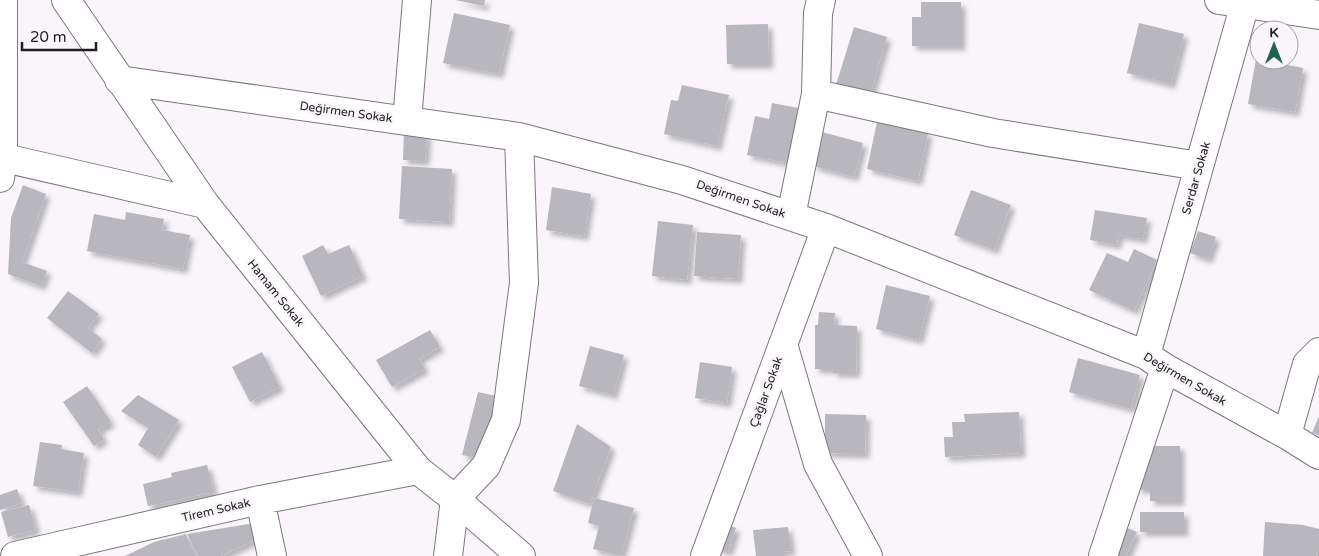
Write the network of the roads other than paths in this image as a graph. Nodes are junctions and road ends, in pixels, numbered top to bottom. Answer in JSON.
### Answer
{"nodes":[{"id":1,"x":2,"y":0,"type":"edge"},
{"id":2,"x":66,"y":0,"type":"edge"},
{"id":3,"x":417,"y":0,"type":"edge"},
{"id":4,"x":821,"y":0,"type":"edge"},
{"id":5,"x":1237,"y":1,"type":"edge"},
{"id":6,"x":1319,"y":15,"type":"edge"},
{"id":7,"x":119,"y":80,"type":"junction"},
{"id":8,"x":816,"y":94,"type":"junction"},
{"id":9,"x":407,"y":121,"type":"junction"},
{"id":10,"x":519,"y":137,"type":"junction"},
{"id":11,"x":1,"y":164,"type":"edge"},
{"id":12,"x":1199,"y":166,"type":"junction"},
{"id":13,"x":205,"y":204,"type":"junction"},
{"id":14,"x":791,"y":216,"type":"junction"},
{"id":15,"x":826,"y":228,"type":"junction"},
{"id":16,"x":783,"y":344,"type":"junction"},
{"id":17,"x":1319,"y":352,"type":"edge"},
{"id":18,"x":1156,"y":362,"type":"junction"},
{"id":19,"x":1287,"y":435,"type":"junction"},
{"id":20,"x":1319,"y":456,"type":"edge"},
{"id":21,"x":418,"y":470,"type":"junction"},
{"id":22,"x":455,"y":499,"type":"junction"},
{"id":23,"x":260,"y":500,"type":"junction"},
{"id":24,"x":52,"y":552,"type":"edge"},
{"id":25,"x":15,"y":556,"type":"edge"},
{"id":26,"x":272,"y":556,"type":"edge"},
{"id":27,"x":448,"y":556,"type":"edge"},
{"id":28,"x":521,"y":556,"type":"edge"},
{"id":29,"x":705,"y":556,"type":"edge"},
{"id":30,"x":868,"y":556,"type":"edge"},
{"id":31,"x":1103,"y":556,"type":"edge"}],
"edges":[{"from":1,"to":11,"type":"street"},
{"from":2,"to":7,"type":"street","name":"Hamam Sokak"},
{"from":3,"to":9,"type":"street"},
{"from":4,"to":8,"type":"street"},
{"from":5,"to":6,"type":"street"},
{"from":5,"to":12,"type":"street","name":"Serdar Sokak"},
{"from":7,"to":9,"type":"street","name":"Değirmen Sokak"},
{"from":7,"to":13,"type":"street","name":"Hamam Sokak"},
{"from":8,"to":12,"type":"street"},
{"from":8,"to":14,"type":"street"},
{"from":9,"to":10,"type":"street","name":"Değirmen Sokak"},
{"from":10,"to":14,"type":"street","name":"Değirmen Sokak"},
{"from":10,"to":22,"type":"street"},
{"from":11,"to":13,"type":"street"},
{"from":12,"to":18,"type":"street","name":"Serdar Sokak"},
{"from":13,"to":21,"type":"street","name":"Hamam Sokak"},
{"from":14,"to":15,"type":"street","name":"Değirmen Sokak"},
{"from":15,"to":16,"type":"street","name":"Çağlar Sokak"},
{"from":15,"to":18,"type":"street","name":"Değirmen Sokak"},
{"from":16,"to":29,"type":"street","name":"Çağlar Sokak"},
{"from":16,"to":30,"type":"street"},
{"from":17,"to":19,"type":"street"},
{"from":18,"to":19,"type":"street","name":"Değirmen Sokak"},
{"from":18,"to":31,"type":"street","name":"Serdar Sokak"},
{"from":19,"to":20,"type":"street","name":"Değirmen Sokak"},
{"from":21,"to":22,"type":"street","name":"Hamam Sokak"},
{"from":21,"to":23,"type":"street","name":"Tirem Sokak"},
{"from":22,"to":27,"type":"street"},
{"from":22,"to":28,"type":"street","name":"Hamam Sokak"},
{"from":23,"to":24,"type":"street","name":"Tirem Sokak"},
{"from":23,"to":26,"type":"street"},
{"from":24,"to":25,"type":"street","name":"Tirem Sokak"}]}
